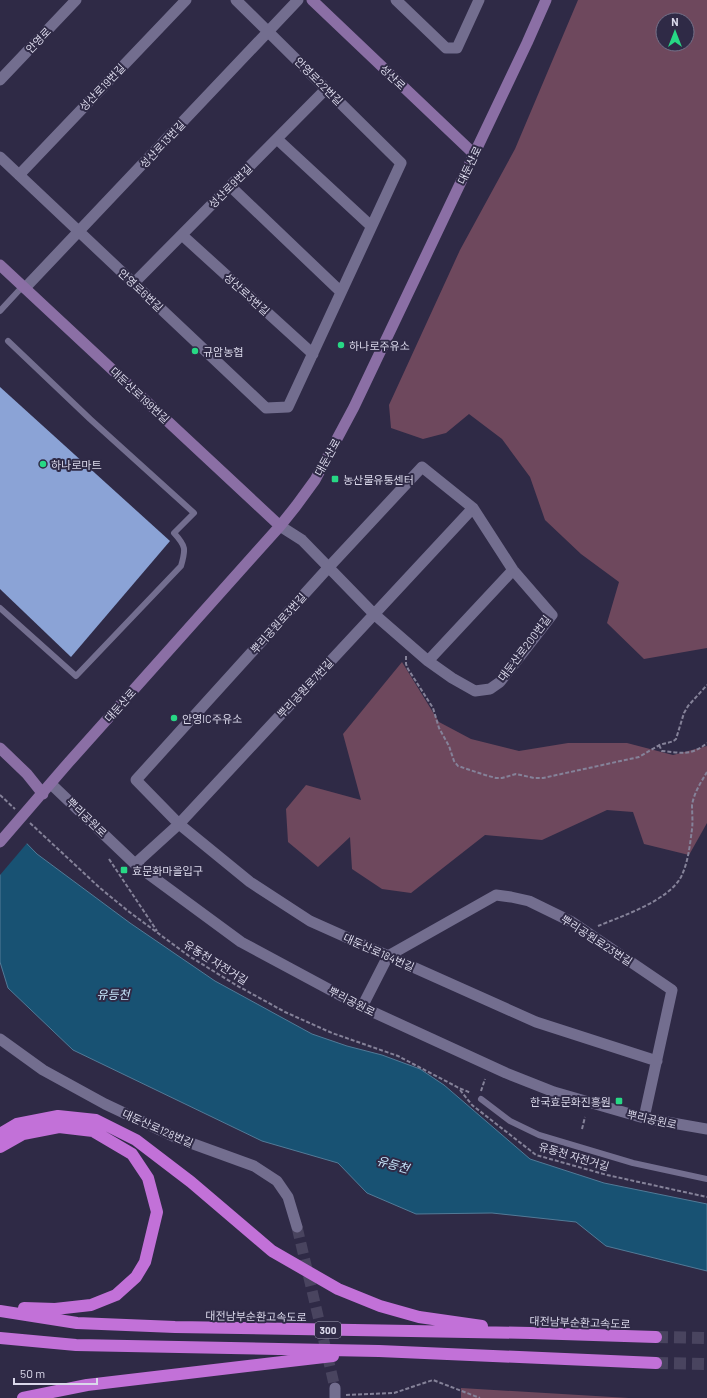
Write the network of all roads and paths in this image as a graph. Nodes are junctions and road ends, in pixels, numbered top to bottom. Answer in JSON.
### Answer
{"nodes":[{"id":1,"x":76,"y":0,"type":"edge"},
{"id":2,"x":186,"y":0,"type":"edge"},
{"id":3,"x":236,"y":0,"type":"edge"},
{"id":4,"x":298,"y":0,"type":"edge"},
{"id":5,"x":312,"y":0,"type":"edge"},
{"id":6,"x":396,"y":0,"type":"edge"},
{"id":7,"x":479,"y":0,"type":"edge"},
{"id":8,"x":546,"y":0,"type":"edge"},
{"id":9,"x":269,"y":31,"type":"junction"},
{"id":10,"x":0,"y":80,"type":"edge"},
{"id":11,"x":326,"y":89,"type":"junction"},
{"id":12,"x":277,"y":139,"type":"junction"},
{"id":13,"x":474,"y":154,"type":"junction"},
{"id":14,"x":0,"y":157,"type":"edge"},
{"id":15,"x":19,"y":175,"type":"junction"},
{"id":16,"x":230,"y":186,"type":"junction"},
{"id":17,"x":371,"y":226,"type":"junction"},
{"id":18,"x":80,"y":231,"type":"junction"},
{"id":19,"x":182,"y":235,"type":"junction"},
{"id":20,"x":0,"y":265,"type":"edge"},
{"id":21,"x":134,"y":283,"type":"junction"},
{"id":22,"x":24,"y":287,"type":"junction"},
{"id":23,"x":341,"y":292,"type":"junction"},
{"id":24,"x":0,"y":311,"type":"edge"},
{"id":25,"x":8,"y":341,"type":"dead end"},
{"id":26,"x":313,"y":354,"type":"junction"},
{"id":27,"x":422,"y":467,"type":"joint"},
{"id":28,"x":473,"y":508,"type":"junction"},
{"id":29,"x":280,"y":526,"type":"junction"},
{"id":30,"x":328,"y":568,"type":"junction"},
{"id":31,"x":514,"y":570,"type":"junction"},
{"id":32,"x":0,"y":608,"type":"edge"},
{"id":33,"x":374,"y":614,"type":"junction"},
{"id":34,"x":409,"y":644,"type":"junction"},
{"id":35,"x":428,"y":661,"type":"junction"},
{"id":36,"x":707,"y":685,"type":"edge"},
{"id":37,"x":707,"y":743,"type":"edge"},
{"id":38,"x":659,"y":745,"type":"junction"},
{"id":39,"x":0,"y":748,"type":"edge"},
{"id":40,"x":707,"y":772,"type":"edge"},
{"id":41,"x":136,"y":780,"type":"joint"},
{"id":42,"x":51,"y":784,"type":"junction"},
{"id":43,"x":43,"y":794,"type":"junction"},
{"id":44,"x":0,"y":795,"type":"edge"},
{"id":45,"x":19,"y":813,"type":"dead end"},
{"id":46,"x":25,"y":818,"type":"dead end"},
{"id":47,"x":179,"y":824,"type":"junction"},
{"id":48,"x":0,"y":842,"type":"edge"},
{"id":49,"x":109,"y":859,"type":"dead end"},
{"id":50,"x":136,"y":864,"type":"junction"},
{"id":51,"x":585,"y":931,"type":"junction"},
{"id":52,"x":158,"y":933,"type":"junction"},
{"id":53,"x":388,"y":956,"type":"junction"},
{"id":54,"x":362,"y":1007,"type":"junction"},
{"id":55,"x":0,"y":1039,"type":"edge"},
{"id":56,"x":657,"y":1061,"type":"junction"},
{"id":57,"x":485,"y":1079,"type":"dead end"},
{"id":58,"x":459,"y":1088,"type":"junction"},
{"id":59,"x":481,"y":1091,"type":"dead end"},
{"id":60,"x":471,"y":1093,"type":"dead end"},
{"id":61,"x":481,"y":1099,"type":"dead end"},
{"id":62,"x":585,"y":1117,"type":"dead end"},
{"id":63,"x":644,"y":1118,"type":"junction"},
{"id":64,"x":582,"y":1129,"type":"dead end"},
{"id":65,"x":705,"y":1130,"type":"edge"},
{"id":66,"x":0,"y":1134,"type":"edge"},
{"id":67,"x":0,"y":1147,"type":"edge"},
{"id":68,"x":707,"y":1179,"type":"edge"},
{"id":69,"x":707,"y":1197,"type":"edge"},
{"id":70,"x":297,"y":1228,"type":"tunnel mouth"},
{"id":71,"x":0,"y":1308,"type":"edge"},
{"id":72,"x":0,"y":1311,"type":"edge"},
{"id":73,"x":531,"y":1333,"type":"junction"},
{"id":74,"x":656,"y":1337,"type":"tunnel mouth"},
{"id":75,"x":0,"y":1338,"type":"edge"},
{"id":76,"x":378,"y":1351,"type":"junction"},
{"id":77,"x":656,"y":1363,"type":"tunnel mouth"},
{"id":78,"x":335,"y":1394,"type":"edge"},
{"id":79,"x":23,"y":1398,"type":"edge"},
{"id":80,"x":480,"y":1398,"type":"edge"}],
"edges":[{"from":1,"to":10,"type":"street","name":"안영로"},
{"from":2,"to":15,"type":"street","name":"성산로19번길"},
{"from":3,"to":9,"type":"street","name":"안영로22번길"},
{"from":4,"to":9,"type":"street","name":"성산로13번길"},
{"from":5,"to":13,"type":"main road","name":"성산로"},
{"from":6,"to":7,"type":"street"},
{"from":8,"to":13,"type":"main road","name":"대둔산로"},
{"from":9,"to":11,"type":"street","name":"안영로22번길"},
{"from":9,"to":18,"type":"street","name":"성산로13번길"},
{"from":11,"to":12,"type":"street","name":"성산로9번길"},
{"from":11,"to":17,"type":"street","name":"안영로22번길"},
{"from":12,"to":16,"type":"street","name":"성산로9번길"},
{"from":12,"to":17,"type":"street"},
{"from":13,"to":29,"type":"main road","name":"대둔산로"},
{"from":14,"to":15,"type":"street","name":"안영로6번길"},
{"from":15,"to":18,"type":"street","name":"안영로6번길"},
{"from":16,"to":19,"type":"street","name":"성산로9번길"},
{"from":16,"to":23,"type":"street"},
{"from":17,"to":23,"type":"street"},
{"from":18,"to":21,"type":"street","name":"안영로6번길"},
{"from":18,"to":22,"type":"street","name":"성산로13번길"},
{"from":19,"to":21,"type":"street","name":"성산로9번길"},
{"from":19,"to":26,"type":"street","name":"성산로3번길"},
{"from":20,"to":22,"type":"main road","name":"대둔산로199번길"},
{"from":21,"to":26,"type":"street","name":"안영로6번길"},
{"from":22,"to":24,"type":"lane"},
{"from":22,"to":29,"type":"main road","name":"대둔산로199번길"},
{"from":23,"to":26,"type":"street"},
{"from":25,"to":32,"type":"lane"},
{"from":27,"to":28,"type":"street","name":"대둔산로200번길"},
{"from":27,"to":30,"type":"street","name":"뿌리공원로3번길"},
{"from":28,"to":31,"type":"street","name":"대둔산로200번길"},
{"from":28,"to":33,"type":"street","name":"뿌리공원로7번길"},
{"from":29,"to":30,"type":"street","name":"대둔산로200번길"},
{"from":29,"to":42,"type":"main road","name":"대둔산로"},
{"from":30,"to":33,"type":"street","name":"대둔산로200번길"},
{"from":30,"to":41,"type":"street","name":"뿌리공원로3번길"},
{"from":31,"to":35,"type":"street"},
{"from":31,"to":35,"type":"street","name":"대둔산로200번길"},
{"from":33,"to":34,"type":"street","name":"대둔산로200번길"},
{"from":33,"to":47,"type":"street","name":"뿌리공원로7번길"},
{"from":34,"to":35,"type":"street","name":"대둔산로200번길"},
{"from":34,"to":38,"type":"path"},
{"from":36,"to":38,"type":"path"},
{"from":37,"to":38,"type":"path"},
{"from":39,"to":43,"type":"main road"},
{"from":40,"to":51,"type":"path"},
{"from":41,"to":47,"type":"street","name":"대둔산로184번길"},
{"from":42,"to":43,"type":"main road","name":"대둔산로"},
{"from":42,"to":50,"type":"street","name":"뿌리공원로"},
{"from":43,"to":48,"type":"main road","name":"대둔산로"},
{"from":44,"to":45,"type":"path"},
{"from":46,"to":52,"type":"path","name":"유동천 자전거길"},
{"from":47,"to":50,"type":"street","name":"뿌리공원로7번길"},
{"from":47,"to":53,"type":"street","name":"대둔산로184번길"},
{"from":49,"to":52,"type":"path"},
{"from":50,"to":54,"type":"street","name":"뿌리공원로"},
{"from":51,"to":53,"type":"street","name":"뿌리공원로23번길"},
{"from":51,"to":56,"type":"street","name":"뿌리공원로23번길"},
{"from":52,"to":58,"type":"path","name":"유동천 자전거길"},
{"from":53,"to":54,"type":"street"},
{"from":53,"to":56,"type":"street","name":"대둔산로184번길"},
{"from":54,"to":63,"type":"street","name":"뿌리공원로"},
{"from":55,"to":70,"type":"street","name":"대둔산로128번길"},
{"from":56,"to":63,"type":"street","name":"뿌리공원로23번길"},
{"from":57,"to":59,"type":"path"},
{"from":58,"to":60,"type":"path","name":"유동천 자전거길"},
{"from":58,"to":69,"type":"path","name":"유동천 자전거길"},
{"from":61,"to":68,"type":"lane"},
{"from":62,"to":64,"type":"path"},
{"from":63,"to":65,"type":"street","name":"뿌리공원로"},
{"from":66,"to":73,"type":"highway"},
{"from":67,"to":71,"type":"highway"},
{"from":72,"to":73,"type":"highway","name":"대전남부순환고속도로","number":"300"},
{"from":73,"to":74,"type":"highway","name":"대전남부순환고속도로","number":"300"},
{"from":75,"to":76,"type":"highway","number":"300"},
{"from":76,"to":77,"type":"highway","number":"300"},
{"from":76,"to":79,"type":"highway"},
{"from":78,"to":80,"type":"path"}]}
